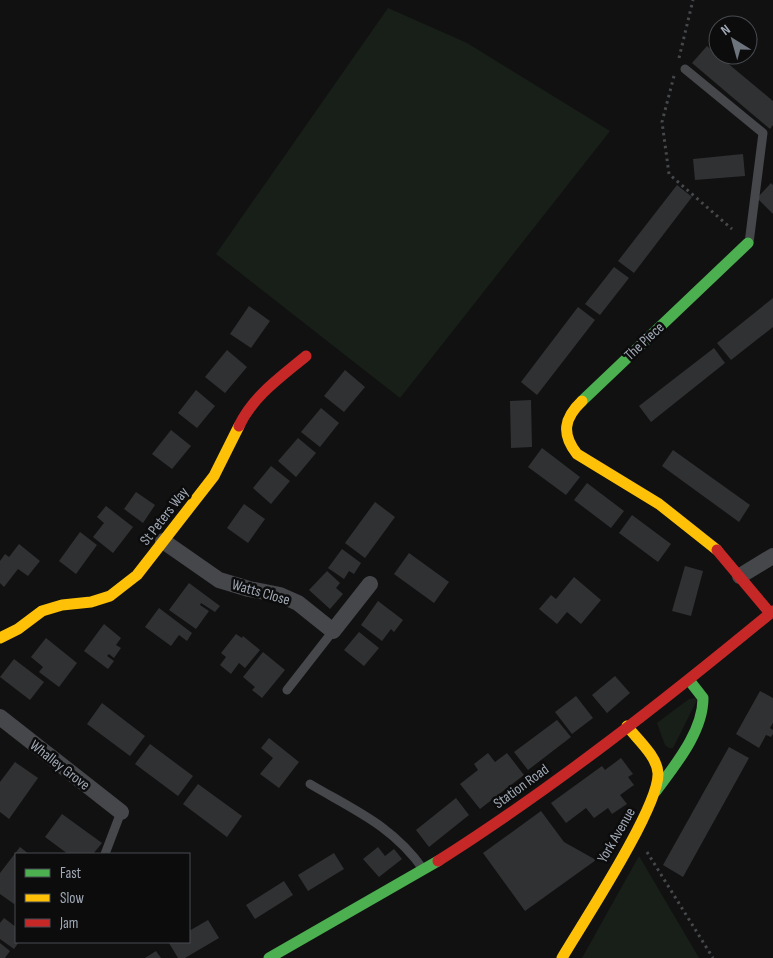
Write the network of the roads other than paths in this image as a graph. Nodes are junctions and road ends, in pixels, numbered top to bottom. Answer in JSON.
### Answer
{"nodes":[{"id":1,"x":686,"y":69,"type":"dead end"},
{"id":2,"x":748,"y":243,"type":"joint"},
{"id":3,"x":306,"y":356,"type":"dead end"},
{"id":4,"x":163,"y":541,"type":"junction"},
{"id":5,"x":773,"y":556,"type":"edge"},
{"id":6,"x":740,"y":576,"type":"junction"},
{"id":7,"x":370,"y":584,"type":"dead end"},
{"id":8,"x":771,"y":612,"type":"edge"},
{"id":9,"x":333,"y":631,"type":"junction"},
{"id":10,"x":0,"y":638,"type":"edge"},
{"id":11,"x":689,"y":680,"type":"junction"},
{"id":12,"x":288,"y":690,"type":"dead end"},
{"id":13,"x":0,"y":717,"type":"edge"},
{"id":14,"x":626,"y":726,"type":"junction"},
{"id":15,"x":310,"y":784,"type":"dead end"},
{"id":16,"x":656,"y":790,"type":"junction"},
{"id":17,"x":121,"y":812,"type":"joint"},
{"id":18,"x":105,"y":853,"type":"edge"},
{"id":19,"x":423,"y":869,"type":"junction"},
{"id":20,"x":269,"y":958,"type":"edge"},
{"id":21,"x":562,"y":958,"type":"edge"}],
"edges":[{"from":1,"to":2,"type":"lane"},
{"from":2,"to":6,"type":"street","name":"The Piece"},
{"from":3,"to":4,"type":"street","name":"St Peters Way"},
{"from":4,"to":9,"type":"street","name":"Watts Close"},
{"from":4,"to":10,"type":"street","name":"St Peters Way"},
{"from":5,"to":6,"type":"street"},
{"from":6,"to":8,"type":"street","name":"The Piece"},
{"from":7,"to":9,"type":"street"},
{"from":8,"to":11,"type":"street","name":"Station Road"},
{"from":9,"to":12,"type":"lane"},
{"from":11,"to":14,"type":"street","name":"Station Road"},
{"from":11,"to":16,"type":"street"},
{"from":13,"to":17,"type":"street","name":"Whalley Grove"},
{"from":14,"to":16,"type":"street","name":"York Avenue"},
{"from":14,"to":19,"type":"street","name":"Station Road"},
{"from":15,"to":19,"type":"lane"},
{"from":16,"to":21,"type":"street","name":"York Avenue"},
{"from":17,"to":18,"type":"lane"},
{"from":19,"to":20,"type":"street","name":"Station Road"}]}
